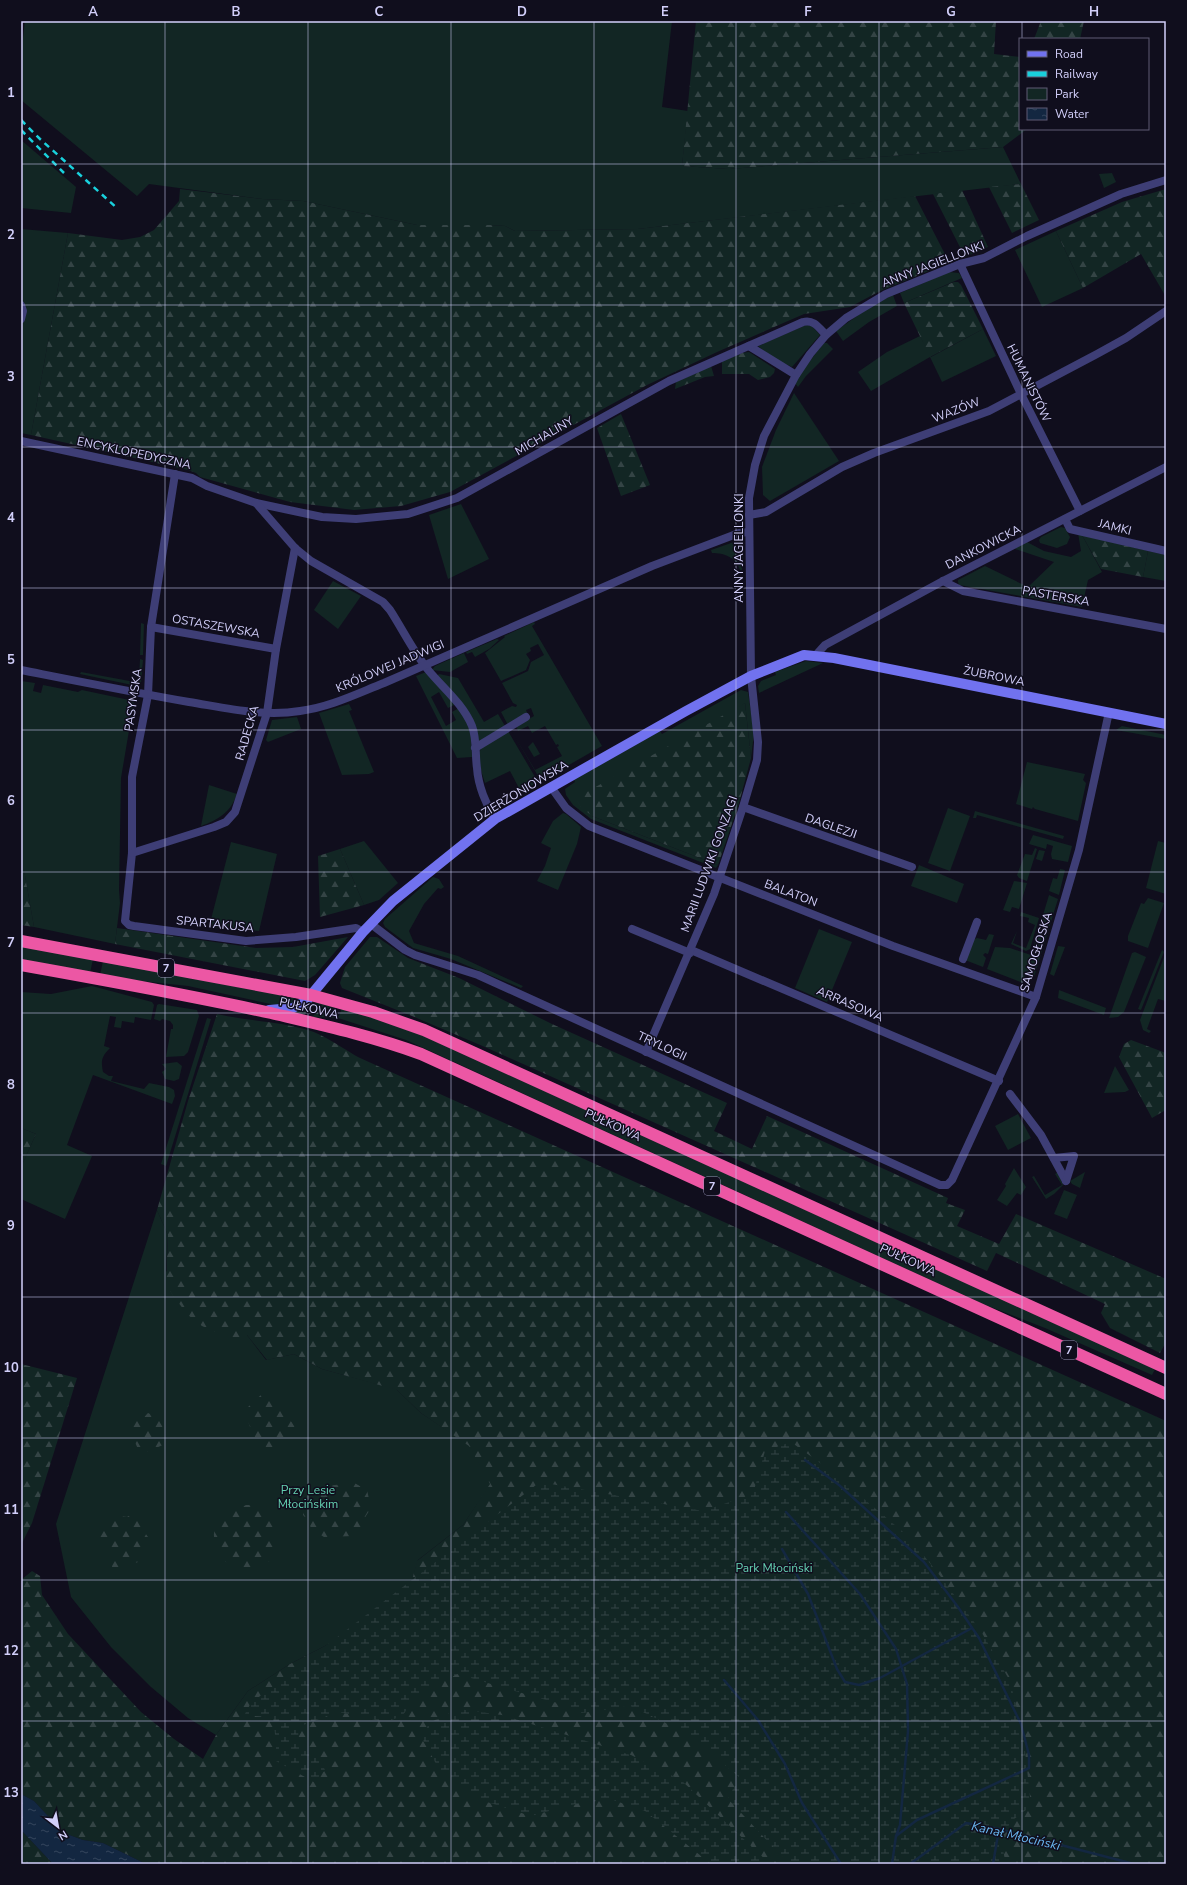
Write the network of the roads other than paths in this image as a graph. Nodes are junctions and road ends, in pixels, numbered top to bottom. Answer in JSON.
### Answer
{"nodes":[{"id":1,"x":1166,"y":180,"type":"edge"},
{"id":2,"x":960,"y":264,"type":"junction"},
{"id":3,"x":21,"y":305,"type":"edge"},
{"id":4,"x":1166,"y":311,"type":"edge"},
{"id":5,"x":21,"y":319,"type":"edge"},
{"id":6,"x":826,"y":335,"type":"junction"},
{"id":7,"x":749,"y":346,"type":"junction"},
{"id":8,"x":796,"y":375,"type":"junction"},
{"id":9,"x":1021,"y":394,"type":"junction"},
{"id":10,"x":22,"y":444,"type":"edge"},
{"id":11,"x":1166,"y":467,"type":"edge"},
{"id":12,"x":175,"y":474,"type":"junction"},
{"id":13,"x":256,"y":503,"type":"junction"},
{"id":14,"x":1080,"y":511,"type":"junction"},
{"id":15,"x":749,"y":515,"type":"junction"},
{"id":16,"x":1065,"y":518,"type":"junction"},
{"id":17,"x":749,"y":532,"type":"junction"},
{"id":18,"x":295,"y":548,"type":"junction"},
{"id":19,"x":1166,"y":552,"type":"edge"},
{"id":20,"x":943,"y":581,"type":"junction"},
{"id":21,"x":151,"y":627,"type":"junction"},
{"id":22,"x":1166,"y":629,"type":"edge"},
{"id":23,"x":276,"y":649,"type":"junction"},
{"id":24,"x":816,"y":655,"type":"junction"},
{"id":25,"x":424,"y":664,"type":"junction"},
{"id":26,"x":21,"y":670,"type":"edge"},
{"id":27,"x":751,"y":676,"type":"junction"},
{"id":28,"x":148,"y":695,"type":"junction"},
{"id":29,"x":1109,"y":712,"type":"junction"},
{"id":30,"x":267,"y":713,"type":"junction"},
{"id":31,"x":526,"y":717,"type":"dead end"},
{"id":32,"x":1166,"y":724,"type":"edge"},
{"id":33,"x":475,"y":748,"type":"junction"},
{"id":34,"x":551,"y":787,"type":"junction"},
{"id":35,"x":743,"y":807,"type":"junction"},
{"id":36,"x":495,"y":820,"type":"junction"},
{"id":37,"x":132,"y":853,"type":"junction"},
{"id":38,"x":912,"y":867,"type":"dead end"},
{"id":39,"x":718,"y":877,"type":"junction"},
{"id":40,"x":977,"y":922,"type":"dead end"},
{"id":41,"x":371,"y":924,"type":"junction"},
{"id":42,"x":134,"y":926,"type":"joint"},
{"id":43,"x":632,"y":929,"type":"dead end"},
{"id":44,"x":364,"y":932,"type":"junction"},
{"id":45,"x":21,"y":941,"type":"edge"},
{"id":46,"x":690,"y":952,"type":"junction"},
{"id":47,"x":963,"y":959,"type":"dead end"},
{"id":48,"x":21,"y":965,"type":"edge"},
{"id":49,"x":311,"y":995,"type":"junction"},
{"id":50,"x":1036,"y":997,"type":"junction"},
{"id":51,"x":259,"y":1011,"type":"junction"},
{"id":52,"x":646,"y":1052,"type":"junction"},
{"id":53,"x":999,"y":1081,"type":"junction"},
{"id":54,"x":1010,"y":1094,"type":"dead end"},
{"id":55,"x":1054,"y":1158,"type":"dead end"},
{"id":56,"x":947,"y":1185,"type":"joint"},
{"id":57,"x":1166,"y":1368,"type":"edge"},
{"id":58,"x":1166,"y":1394,"type":"edge"}],
"edges":[{"from":1,"to":2,"type":"street","name":"ANNY JAGIELLONKI"},
{"from":2,"to":6,"type":"street","name":"ANNY JAGIELLONKI"},
{"from":2,"to":9,"type":"street","name":"HUMANISTÓW"},
{"from":3,"to":5,"type":"street"},
{"from":4,"to":9,"type":"street","name":"WAZÓW"},
{"from":6,"to":7,"type":"street","name":"MICHALINY"},
{"from":6,"to":8,"type":"street","name":"ANNY JAGIELLONKI"},
{"from":7,"to":8,"type":"street"},
{"from":7,"to":13,"type":"street","name":"MICHALINY"},
{"from":8,"to":15,"type":"street","name":"ANNY JAGIELLONKI"},
{"from":9,"to":14,"type":"street","name":"HUMANISTÓW"},
{"from":9,"to":15,"type":"street","name":"WAZÓW"},
{"from":10,"to":12,"type":"street","name":"ENCYKLOPEDYCZNA"},
{"from":11,"to":14,"type":"street","name":"DANKOWICKA"},
{"from":12,"to":13,"type":"street","name":"ENCYKLOPEDYCZNA"},
{"from":12,"to":21,"type":"street","name":"PASYMSKA"},
{"from":13,"to":18,"type":"street"},
{"from":14,"to":16,"type":"street","name":"DANKOWICKA"},
{"from":15,"to":17,"type":"street","name":"ANNY JAGIELLONKI"},
{"from":16,"to":19,"type":"street","name":"JAMKI"},
{"from":16,"to":20,"type":"street","name":"DANKOWICKA"},
{"from":17,"to":25,"type":"street","name":"KRÓLOWEJ JADWIGI"},
{"from":17,"to":27,"type":"street","name":"ANNY JAGIELLONKI"},
{"from":18,"to":23,"type":"street","name":"RADECKA"},
{"from":18,"to":25,"type":"street"},
{"from":20,"to":22,"type":"street","name":"PASTERSKA"},
{"from":20,"to":24,"type":"street","name":"DANKOWICKA"},
{"from":21,"to":23,"type":"street","name":"OSTASZEWSKA"},
{"from":21,"to":28,"type":"street","name":"PASYMSKA"},
{"from":23,"to":30,"type":"street","name":"RADECKA"},
{"from":24,"to":27,"type":"street","name":"DZIERŻONIOWSKA"},
{"from":24,"to":29,"type":"street","name":"ŻUBROWA"},
{"from":25,"to":30,"type":"street","name":"KRÓLOWEJ JADWIGI"},
{"from":25,"to":33,"type":"street"},
{"from":26,"to":28,"type":"street","name":"KRÓLOWEJ JADWIGI"},
{"from":27,"to":34,"type":"street","name":"DZIERŻONIOWSKA"},
{"from":27,"to":35,"type":"street","name":"MARII LUDWIKI GONZAGI"},
{"from":28,"to":30,"type":"street","name":"KRÓLOWEJ JADWIGI"},
{"from":28,"to":37,"type":"street","name":"PASYMSKA"},
{"from":29,"to":32,"type":"street","name":"ŻUBROWA"},
{"from":29,"to":50,"type":"street","name":"SAMOGŁOSKA"},
{"from":30,"to":37,"type":"street","name":"RADECKA"},
{"from":31,"to":33,"type":"street"},
{"from":33,"to":36,"type":"street"},
{"from":34,"to":36,"type":"street","name":"DZIERŻONIOWSKA"},
{"from":34,"to":39,"type":"street","name":"BALATON"},
{"from":35,"to":38,"type":"street","name":"DAGLEZJI"},
{"from":35,"to":39,"type":"street","name":"MARII LUDWIKI GONZAGI"},
{"from":36,"to":41,"type":"street","name":"DZIERŻONIOWSKA"},
{"from":37,"to":42,"type":"street","name":"PASYMSKA"},
{"from":39,"to":46,"type":"street","name":"MARII LUDWIKI GONZAGI"},
{"from":39,"to":50,"type":"street","name":"BALATON"},
{"from":40,"to":47,"type":"street"},
{"from":41,"to":44,"type":"street","name":"DZIERŻONIOWSKA"},
{"from":41,"to":52,"type":"street","name":"TRYLOGII"},
{"from":42,"to":44,"type":"street","name":"SPARTAKUSA"},
{"from":43,"to":46,"type":"street","name":"ARRASOWA"},
{"from":44,"to":49,"type":"street","name":"DZIERŻONIOWSKA"},
{"from":45,"to":49,"type":"highway","name":"PUŁKOWA","number":"7"},
{"from":46,"to":52,"type":"street","name":"MARII LUDWIKI GONZAGI"},
{"from":46,"to":53,"type":"street","name":"ARRASOWA"},
{"from":48,"to":51,"type":"highway","name":"PUŁKOWA","number":"7"},
{"from":49,"to":51,"type":"street","name":"DZIERŻONIOWSKA"},
{"from":49,"to":57,"type":"highway","name":"PUŁKOWA","number":"7"},
{"from":50,"to":53,"type":"street","name":"SAMOGŁOSKA"},
{"from":51,"to":58,"type":"highway","name":"PUŁKOWA","number":"7"},
{"from":52,"to":56,"type":"street","name":"TRYLOGII"},
{"from":53,"to":56,"type":"street","name":"SAMOGŁOSKA"},
{"from":54,"to":55,"type":"street"}]}
